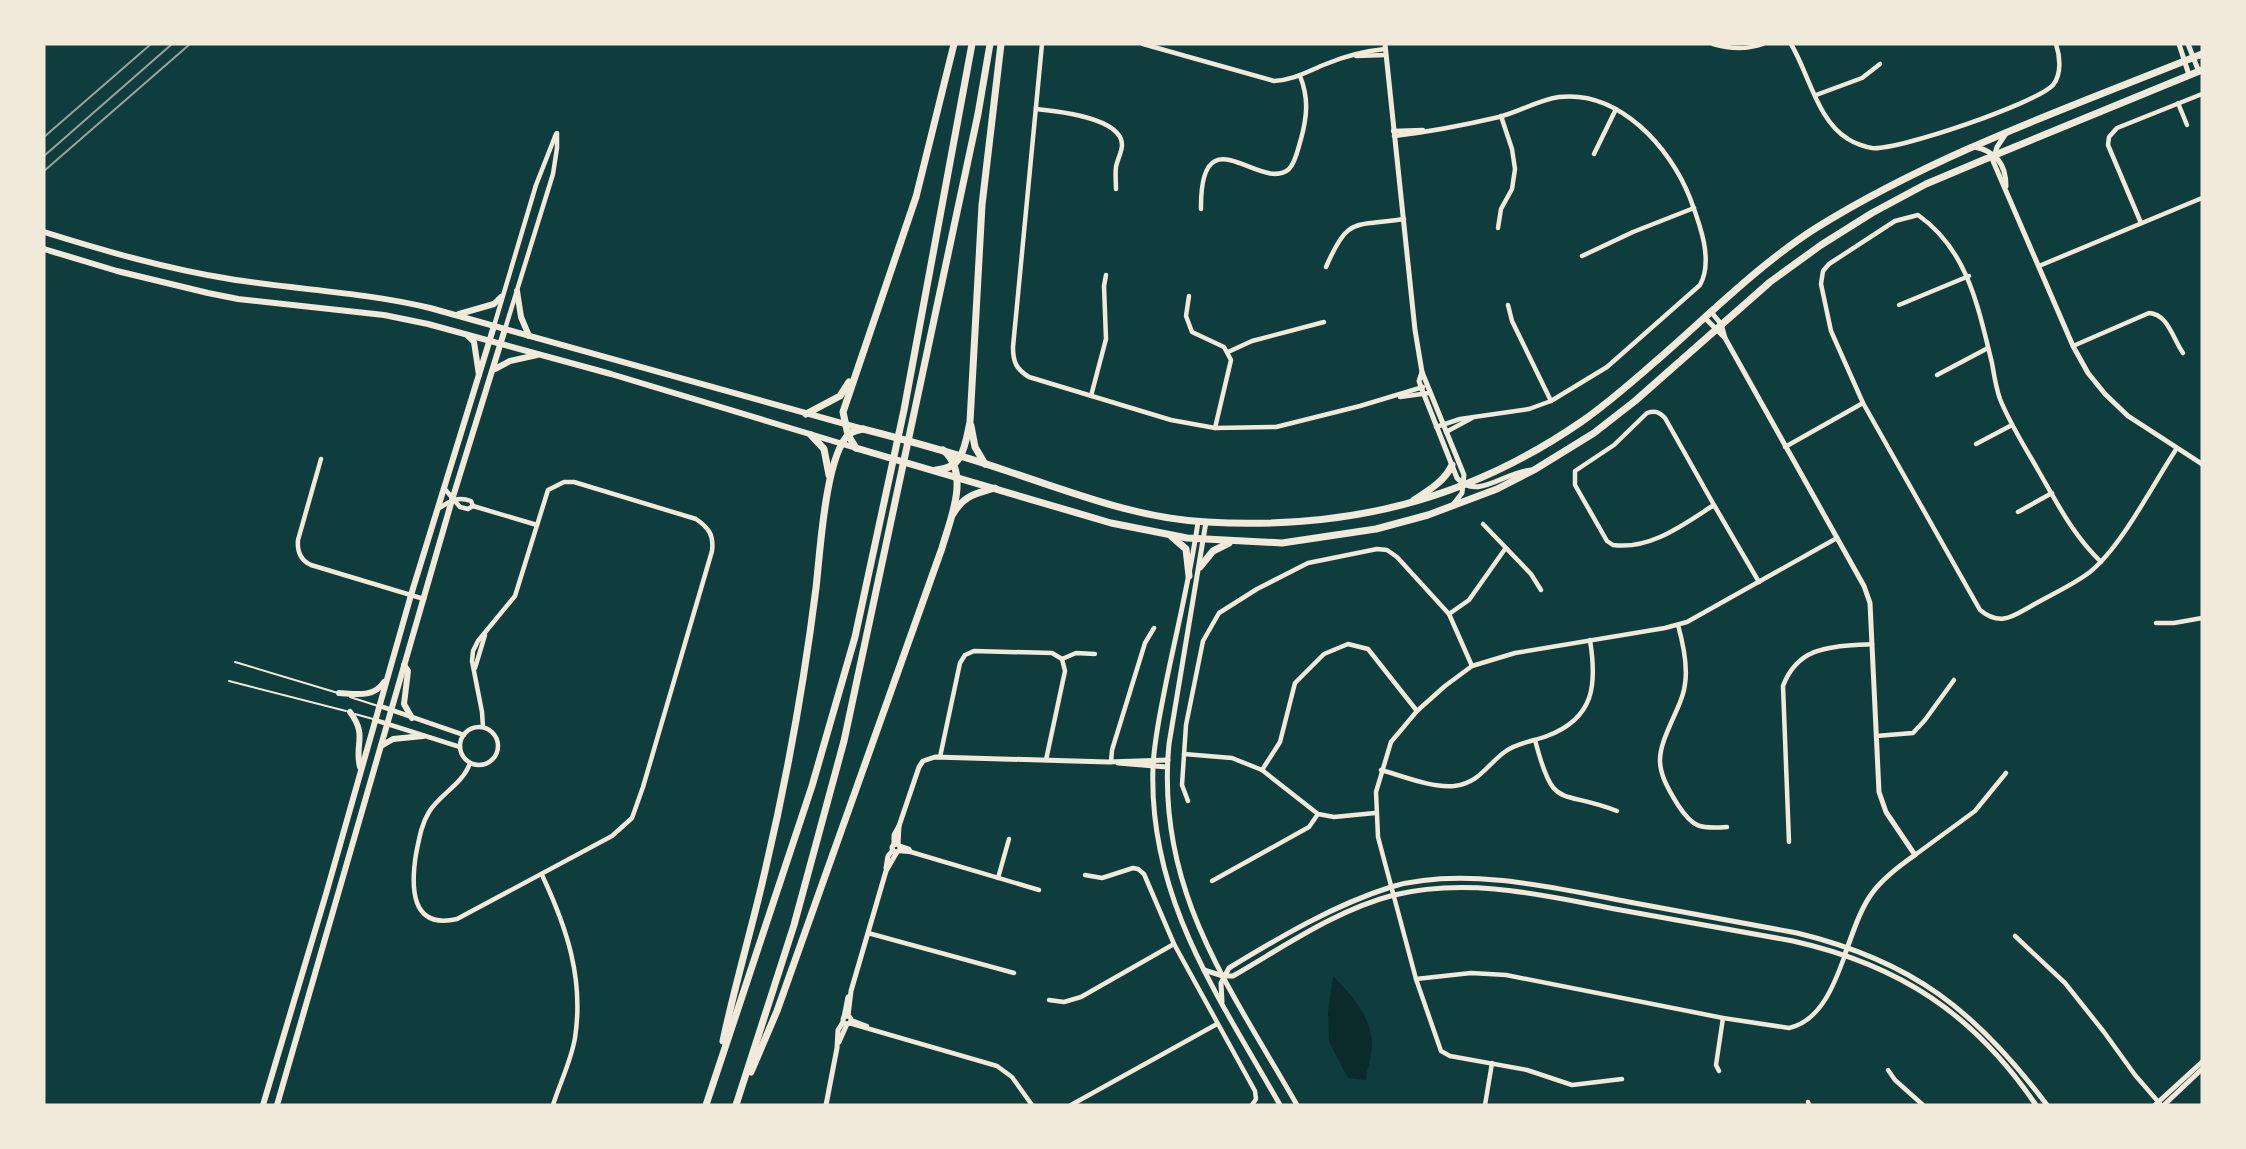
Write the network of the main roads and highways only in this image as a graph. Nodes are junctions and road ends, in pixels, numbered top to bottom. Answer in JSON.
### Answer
{"nodes":[{"id":1,"x":954,"y":44,"type":"edge"},
{"id":2,"x":972,"y":44,"type":"edge"},
{"id":3,"x":990,"y":44,"type":"edge"},
{"id":4,"x":1001,"y":44,"type":"edge"},
{"id":5,"x":2179,"y":44,"type":"edge"},
{"id":6,"x":2188,"y":44,"type":"edge"},
{"id":7,"x":1385,"y":49,"type":"edge"},
{"id":8,"x":2202,"y":54,"type":"edge"},
{"id":9,"x":2194,"y":57,"type":"junction"},
{"id":10,"x":2183,"y":61,"type":"junction"},
{"id":11,"x":2201,"y":71,"type":"edge"},
{"id":12,"x":2189,"y":75,"type":"junction"},
{"id":13,"x":2007,"y":132,"type":"junction"},
{"id":14,"x":1971,"y":146,"type":"junction"},
{"id":15,"x":1995,"y":155,"type":"junction"},
{"id":16,"x":44,"y":232,"type":"edge"},
{"id":17,"x":44,"y":249,"type":"edge"},
{"id":18,"x":517,"y":290,"type":"road end"},
{"id":19,"x":501,"y":297,"type":"road end"},
{"id":20,"x":457,"y":315,"type":"junction"},
{"id":21,"x":1708,"y":316,"type":"junction"},
{"id":22,"x":1721,"y":324,"type":"junction"},
{"id":23,"x":494,"y":326,"type":"junction"},
{"id":24,"x":505,"y":329,"type":"junction"},
{"id":25,"x":1715,"y":330,"type":"junction"},
{"id":26,"x":463,"y":333,"type":"junction"},
{"id":27,"x":529,"y":336,"type":"junction"},
{"id":28,"x":1725,"y":338,"type":"junction"},
{"id":29,"x":490,"y":341,"type":"junction"},
{"id":30,"x":501,"y":344,"type":"junction"},
{"id":31,"x":539,"y":355,"type":"junction"},
{"id":32,"x":494,"y":370,"type":"junction"},
{"id":33,"x":856,"y":371,"type":"junction"},
{"id":34,"x":479,"y":379,"type":"junction"},
{"id":35,"x":806,"y":414,"type":"junction"},
{"id":36,"x":970,"y":422,"type":"junction"},
{"id":37,"x":844,"y":423,"type":"junction"},
{"id":38,"x":863,"y":429,"type":"junction"},
{"id":39,"x":1442,"y":433,"type":"junction"},
{"id":40,"x":811,"y":435,"type":"junction"},
{"id":41,"x":848,"y":435,"type":"junction"},
{"id":42,"x":842,"y":444,"type":"junction"},
{"id":43,"x":856,"y":448,"type":"junction"},
{"id":44,"x":943,"y":450,"type":"junction"},
{"id":45,"x":961,"y":456,"type":"junction"},
{"id":46,"x":985,"y":464,"type":"junction"},
{"id":47,"x":2202,"y":464,"type":"edge"},
{"id":48,"x":955,"y":465,"type":"junction"},
{"id":49,"x":1452,"y":465,"type":"junction"},
{"id":50,"x":936,"y":470,"type":"junction"},
{"id":51,"x":1534,"y":470,"type":"junction"},
{"id":52,"x":957,"y":476,"type":"junction"},
{"id":53,"x":830,"y":480,"type":"junction"},
{"id":54,"x":1464,"y":486,"type":"junction"},
{"id":55,"x":995,"y":488,"type":"junction"},
{"id":56,"x":1408,"y":504,"type":"junction"},
{"id":57,"x":1450,"y":508,"type":"junction"},
{"id":58,"x":950,"y":521,"type":"junction"},
{"id":59,"x":1202,"y":522,"type":"junction"},
{"id":60,"x":1171,"y":536,"type":"junction"},
{"id":61,"x":1200,"y":539,"type":"junction"},
{"id":62,"x":1233,"y":542,"type":"junction"},
{"id":63,"x":1200,"y":567,"type":"junction"},
{"id":64,"x":1189,"y":576,"type":"junction"},
{"id":65,"x":404,"y":665,"type":"junction"},
{"id":66,"x":387,"y":677,"type":"junction"},
{"id":67,"x":339,"y":693,"type":"road end"},
{"id":68,"x":350,"y":712,"type":"road end"},
{"id":69,"x":412,"y":718,"type":"road end"},
{"id":70,"x":423,"y":736,"type":"road end"},
{"id":71,"x":380,"y":747,"type":"junction"},
{"id":72,"x":1153,"y":763,"type":"junction"},
{"id":73,"x":1168,"y":763,"type":"junction"},
{"id":74,"x":361,"y":769,"type":"junction"},
{"id":75,"x":1847,"y":947,"type":"junction"},
{"id":76,"x":1845,"y":954,"type":"junction"},
{"id":77,"x":1204,"y":970,"type":"junction"},
{"id":78,"x":1223,"y":976,"type":"junction"},
{"id":79,"x":1222,"y":1002,"type":"junction"},
{"id":80,"x":2202,"y":1062,"type":"edge"},
{"id":81,"x":2202,"y":1069,"type":"edge"},
{"id":82,"x":714,"y":1080,"type":"junction"},
{"id":83,"x":2160,"y":1104,"type":"edge"},
{"id":84,"x":263,"y":1105,"type":"edge"},
{"id":85,"x":277,"y":1105,"type":"edge"},
{"id":86,"x":706,"y":1105,"type":"edge"},
{"id":87,"x":737,"y":1105,"type":"edge"},
{"id":88,"x":826,"y":1105,"type":"edge"},
{"id":89,"x":1280,"y":1105,"type":"edge"},
{"id":90,"x":1297,"y":1105,"type":"edge"},
{"id":91,"x":2036,"y":1105,"type":"edge"},
{"id":92,"x":2047,"y":1105,"type":"edge"}],
"edges":[{"from":1,"to":33,"type":"highway"},
{"from":2,"to":82,"type":"highway"},
{"from":3,"to":87,"type":"highway"},
{"from":4,"to":36,"type":"highway"},
{"from":5,"to":10,"type":"main road"},
{"from":6,"to":9,"type":"main road"},
{"from":7,"to":39,"type":"main road"},
{"from":8,"to":9,"type":"highway"},
{"from":9,"to":10,"type":"highway"},
{"from":9,"to":11,"type":"main road"},
{"from":10,"to":12,"type":"main road"},
{"from":10,"to":13,"type":"highway"},
{"from":11,"to":12,"type":"highway"},
{"from":12,"to":15,"type":"highway"},
{"from":13,"to":14,"type":"highway"},
{"from":13,"to":15,"type":"main road"},
{"from":14,"to":15,"type":"main road"},
{"from":14,"to":21,"type":"highway"},
{"from":15,"to":22,"type":"highway"},
{"from":15,"to":47,"type":"main road"},
{"from":16,"to":20,"type":"main road"},
{"from":17,"to":26,"type":"main road"},
{"from":18,"to":27,"type":"main road"},
{"from":19,"to":20,"type":"main road"},
{"from":20,"to":23,"type":"main road"},
{"from":21,"to":22,"type":"main road"},
{"from":21,"to":25,"type":"main road"},
{"from":21,"to":54,"type":"highway"},
{"from":22,"to":25,"type":"highway"},
{"from":22,"to":28,"type":"main road"},
{"from":23,"to":24,"type":"main road"},
{"from":23,"to":29,"type":"main road"},
{"from":24,"to":27,"type":"main road"},
{"from":24,"to":30,"type":"main road"},
{"from":25,"to":28,"type":"main road"},
{"from":25,"to":51,"type":"highway"},
{"from":26,"to":29,"type":"main road"},
{"from":26,"to":34,"type":"main road"},
{"from":27,"to":35,"type":"main road"},
{"from":28,"to":75,"type":"main road"},
{"from":29,"to":30,"type":"main road"},
{"from":29,"to":34,"type":"main road"},
{"from":30,"to":31,"type":"main road"},
{"from":30,"to":32,"type":"main road"},
{"from":31,"to":32,"type":"main road"},
{"from":31,"to":40,"type":"main road"},
{"from":32,"to":65,"type":"main road"},
{"from":33,"to":35,"type":"highway"},
{"from":33,"to":37,"type":"highway"},
{"from":34,"to":66,"type":"main road"},
{"from":35,"to":37,"type":"main road"},
{"from":36,"to":45,"type":"highway"},
{"from":36,"to":46,"type":"highway"},
{"from":37,"to":38,"type":"main road"},
{"from":37,"to":41,"type":"highway"},
{"from":38,"to":41,"type":"highway"},
{"from":38,"to":44,"type":"highway"},
{"from":39,"to":49,"type":"main road"},
{"from":39,"to":54,"type":"main road"},
{"from":40,"to":42,"type":"main road"},
{"from":40,"to":53,"type":"highway"},
{"from":41,"to":42,"type":"highway"},
{"from":41,"to":43,"type":"highway"},
{"from":42,"to":43,"type":"main road"},
{"from":42,"to":53,"type":"highway"},
{"from":43,"to":50,"type":"highway"},
{"from":44,"to":45,"type":"highway"},
{"from":44,"to":48,"type":"highway"},
{"from":45,"to":46,"type":"highway"},
{"from":45,"to":48,"type":"highway"},
{"from":46,"to":59,"type":"highway"},
{"from":48,"to":50,"type":"highway"},
{"from":48,"to":52,"type":"highway"},
{"from":49,"to":54,"type":"main road"},
{"from":49,"to":56,"type":"highway"},
{"from":50,"to":52,"type":"highway"},
{"from":51,"to":54,"type":"main road"},
{"from":51,"to":57,"type":"highway"},
{"from":52,"to":55,"type":"highway"},
{"from":52,"to":58,"type":"highway"},
{"from":53,"to":82,"type":"highway"},
{"from":54,"to":56,"type":"highway"},
{"from":54,"to":57,"type":"main road"},
{"from":55,"to":58,"type":"highway"},
{"from":55,"to":60,"type":"highway"},
{"from":56,"to":59,"type":"highway"},
{"from":57,"to":62,"type":"highway"},
{"from":58,"to":87,"type":"highway"},
{"from":59,"to":61,"type":"main road"},
{"from":60,"to":61,"type":"highway"},
{"from":60,"to":64,"type":"highway"},
{"from":61,"to":62,"type":"highway"},
{"from":61,"to":63,"type":"main road"},
{"from":61,"to":64,"type":"main road"},
{"from":62,"to":63,"type":"highway"},
{"from":63,"to":73,"type":"main road"},
{"from":64,"to":72,"type":"main road"},
{"from":65,"to":69,"type":"main road"},
{"from":65,"to":71,"type":"main road"},
{"from":66,"to":67,"type":"main road"},
{"from":66,"to":74,"type":"main road"},
{"from":68,"to":74,"type":"main road"},
{"from":70,"to":71,"type":"main road"},
{"from":71,"to":85,"type":"main road"},
{"from":72,"to":73,"type":"main road"},
{"from":72,"to":77,"type":"main road"},
{"from":72,"to":88,"type":"main road"},
{"from":73,"to":78,"type":"main road"},
{"from":74,"to":84,"type":"main road"},
{"from":75,"to":76,"type":"main road"},
{"from":75,"to":78,"type":"main road"},
{"from":75,"to":92,"type":"main road"},
{"from":76,"to":78,"type":"main road"},
{"from":76,"to":91,"type":"main road"},
{"from":77,"to":78,"type":"main road"},
{"from":77,"to":79,"type":"main road"},
{"from":78,"to":79,"type":"main road"},
{"from":78,"to":90,"type":"main road"},
{"from":79,"to":89,"type":"main road"},
{"from":80,"to":83,"type":"main road"},
{"from":81,"to":83,"type":"main road"},
{"from":82,"to":86,"type":"highway"}]}
